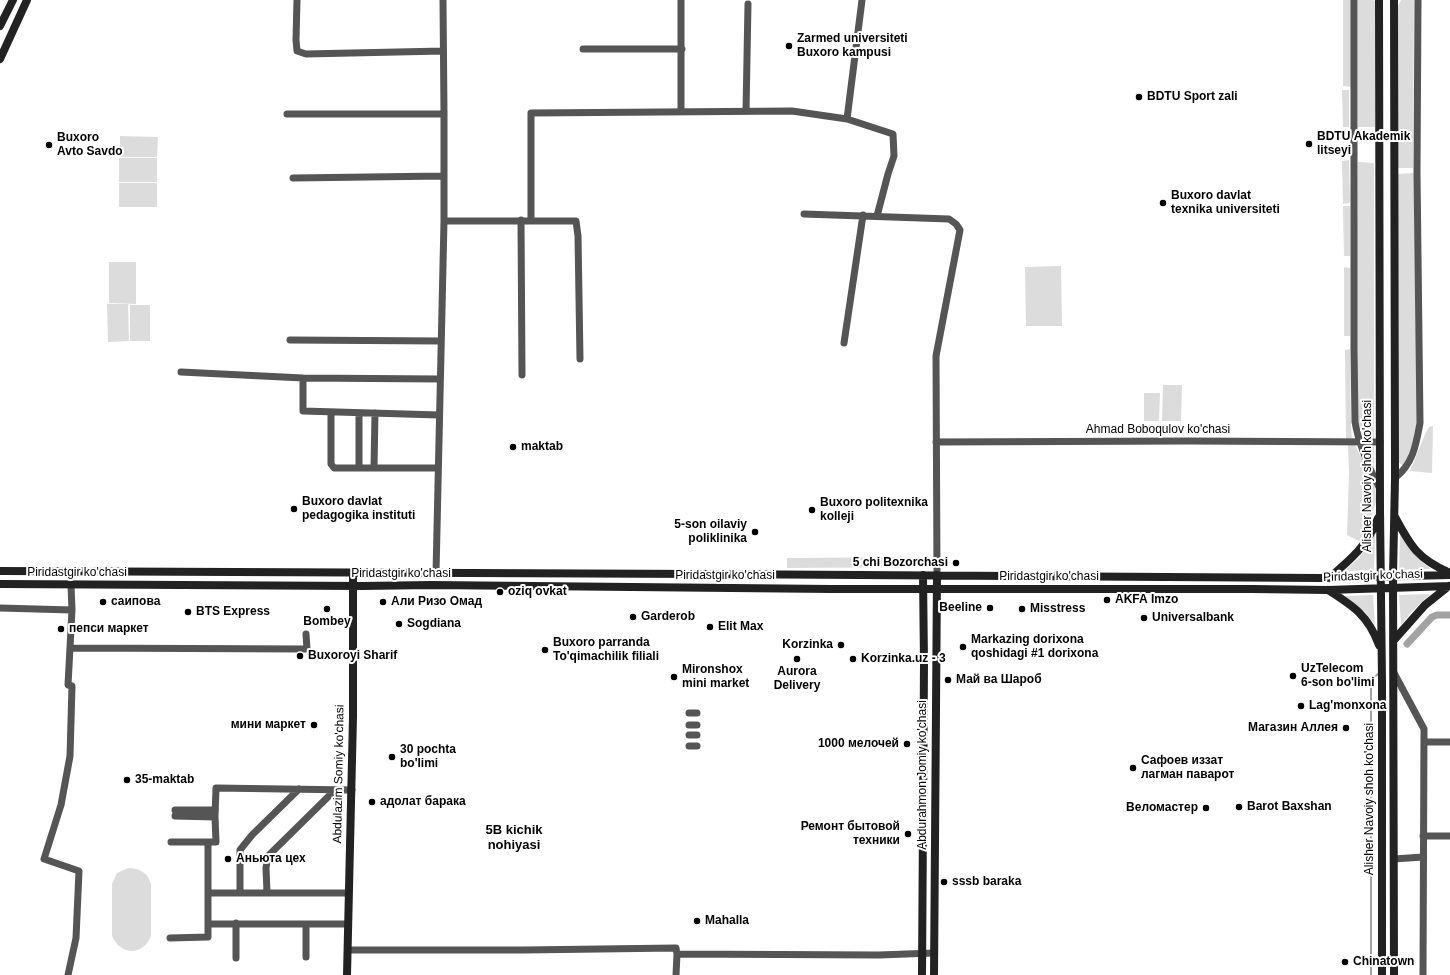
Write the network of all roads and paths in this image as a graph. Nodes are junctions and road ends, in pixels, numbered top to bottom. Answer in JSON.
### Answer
{"nodes":[{"id":1,"x":13,"y":0,"type":"edge"},
{"id":2,"x":27,"y":0,"type":"edge"},
{"id":3,"x":297,"y":0,"type":"edge"},
{"id":4,"x":443,"y":0,"type":"edge"},
{"id":5,"x":681,"y":0,"type":"edge"},
{"id":6,"x":862,"y":0,"type":"edge"},
{"id":7,"x":1354,"y":0,"type":"edge"},
{"id":8,"x":1379,"y":0,"type":"edge"},
{"id":9,"x":1394,"y":0,"type":"edge"},
{"id":10,"x":1418,"y":0,"type":"edge"},
{"id":11,"x":748,"y":4,"type":"dead end"},
{"id":12,"x":0,"y":26,"type":"edge"},
{"id":13,"x":583,"y":49,"type":"dead end"},
{"id":14,"x":682,"y":49,"type":"junction"},
{"id":15,"x":443,"y":51,"type":"junction"},
{"id":16,"x":0,"y":59,"type":"edge"},
{"id":17,"x":746,"y":111,"type":"junction"},
{"id":18,"x":681,"y":112,"type":"junction"},
{"id":19,"x":287,"y":114,"type":"dead end"},
{"id":20,"x":444,"y":114,"type":"junction"},
{"id":21,"x":847,"y":119,"type":"junction"},
{"id":22,"x":444,"y":176,"type":"junction"},
{"id":23,"x":293,"y":178,"type":"dead end"},
{"id":24,"x":804,"y":214,"type":"dead end"},
{"id":25,"x":863,"y":215,"type":"junction"},
{"id":26,"x":877,"y":216,"type":"junction"},
{"id":27,"x":521,"y":220,"type":"junction"},
{"id":28,"x":531,"y":220,"type":"junction"},
{"id":29,"x":444,"y":221,"type":"junction"},
{"id":30,"x":290,"y":340,"type":"dead end"},
{"id":31,"x":440,"y":341,"type":"junction"},
{"id":32,"x":844,"y":343,"type":"dead end"},
{"id":33,"x":580,"y":359,"type":"dead end"},
{"id":34,"x":181,"y":372,"type":"dead end"},
{"id":35,"x":522,"y":375,"type":"dead end"},
{"id":36,"x":303,"y":378,"type":"junction"},
{"id":37,"x":440,"y":379,"type":"junction"},
{"id":38,"x":331,"y":412,"type":"junction"},
{"id":39,"x":359,"y":413,"type":"junction"},
{"id":40,"x":375,"y":413,"type":"junction"},
{"id":41,"x":439,"y":415,"type":"junction"},
{"id":42,"x":936,"y":442,"type":"junction"},
{"id":43,"x":1380,"y":442,"type":"junction"},
{"id":44,"x":1360,"y":443,"type":"junction"},
{"id":45,"x":359,"y":468,"type":"junction"},
{"id":46,"x":374,"y":468,"type":"junction"},
{"id":47,"x":438,"y":468,"type":"junction"},
{"id":48,"x":1395,"y":478,"type":"junction"},
{"id":49,"x":1380,"y":489,"type":"junction"},
{"id":50,"x":1380,"y":511,"type":"junction"},
{"id":51,"x":1394,"y":515,"type":"junction"},
{"id":52,"x":0,"y":571,"type":"edge"},
{"id":53,"x":353,"y":573,"type":"junction"},
{"id":54,"x":436,"y":573,"type":"junction"},
{"id":55,"x":1450,"y":574,"type":"edge"},
{"id":56,"x":923,"y":575,"type":"junction"},
{"id":57,"x":937,"y":575,"type":"junction"},
{"id":58,"x":1380,"y":576,"type":"junction"},
{"id":59,"x":1393,"y":576,"type":"junction"},
{"id":60,"x":1330,"y":578,"type":"junction"},
{"id":61,"x":0,"y":584,"type":"edge"},
{"id":62,"x":71,"y":585,"type":"junction"},
{"id":63,"x":353,"y":586,"type":"junction"},
{"id":64,"x":1449,"y":586,"type":"edge"},
{"id":65,"x":924,"y":588,"type":"junction"},
{"id":66,"x":937,"y":588,"type":"junction"},
{"id":67,"x":1393,"y":588,"type":"junction"},
{"id":68,"x":1381,"y":589,"type":"junction"},
{"id":69,"x":1328,"y":590,"type":"junction"},
{"id":70,"x":0,"y":608,"type":"edge"},
{"id":71,"x":72,"y":610,"type":"junction"},
{"id":72,"x":306,"y":634,"type":"dead end"},
{"id":73,"x":1394,"y":640,"type":"junction"},
{"id":74,"x":70,"y":648,"type":"junction"},
{"id":75,"x":1381,"y":650,"type":"junction"},
{"id":76,"x":1394,"y":673,"type":"junction"},
{"id":77,"x":697,"y":713,"type":"dead end"},
{"id":78,"x":689,"y":714,"type":"dead end"},
{"id":79,"x":689,"y":725,"type":"dead end"},
{"id":80,"x":697,"y":725,"type":"dead end"},
{"id":81,"x":689,"y":735,"type":"dead end"},
{"id":82,"x":697,"y":735,"type":"dead end"},
{"id":83,"x":1424,"y":742,"type":"junction"},
{"id":84,"x":1450,"y":742,"type":"edge"},
{"id":85,"x":689,"y":746,"type":"dead end"},
{"id":86,"x":697,"y":746,"type":"dead end"},
{"id":87,"x":299,"y":789,"type":"junction"},
{"id":88,"x":335,"y":790,"type":"junction"},
{"id":89,"x":352,"y":790,"type":"junction"},
{"id":90,"x":175,"y":813,"type":"dead end"},
{"id":91,"x":215,"y":813,"type":"junction"},
{"id":92,"x":1423,"y":836,"type":"junction"},
{"id":93,"x":1450,"y":836,"type":"edge"},
{"id":94,"x":171,"y":842,"type":"dead end"},
{"id":95,"x":208,"y":843,"type":"junction"},
{"id":96,"x":1423,"y":857,"type":"junction"},
{"id":97,"x":1394,"y":859,"type":"junction"},
{"id":98,"x":208,"y":893,"type":"junction"},
{"id":99,"x":240,"y":893,"type":"junction"},
{"id":100,"x":267,"y":893,"type":"junction"},
{"id":101,"x":348,"y":893,"type":"junction"},
{"id":102,"x":236,"y":923,"type":"junction"},
{"id":103,"x":208,"y":924,"type":"junction"},
{"id":104,"x":306,"y":924,"type":"junction"},
{"id":105,"x":348,"y":924,"type":"junction"},
{"id":106,"x":170,"y":938,"type":"dead end"},
{"id":107,"x":348,"y":950,"type":"junction"},
{"id":108,"x":922,"y":953,"type":"junction"},
{"id":109,"x":934,"y":953,"type":"junction"},
{"id":110,"x":677,"y":954,"type":"junction"},
{"id":111,"x":306,"y":957,"type":"dead end"},
{"id":112,"x":236,"y":958,"type":"dead end"},
{"id":113,"x":68,"y":975,"type":"edge"},
{"id":114,"x":347,"y":975,"type":"edge"},
{"id":115,"x":676,"y":975,"type":"edge"},
{"id":116,"x":922,"y":975,"type":"edge"},
{"id":117,"x":934,"y":975,"type":"edge"},
{"id":118,"x":1382,"y":975,"type":"edge"},
{"id":119,"x":1394,"y":975,"type":"edge"},
{"id":120,"x":1423,"y":975,"type":"edge"}],
"edges":[{"from":1,"to":12,"type":"main road"},
{"from":2,"to":16,"type":"main road"},
{"from":3,"to":15,"type":"street"},
{"from":4,"to":15,"type":"street"},
{"from":5,"to":14,"type":"street"},
{"from":6,"to":21,"type":"street"},
{"from":7,"to":44,"type":"street"},
{"from":8,"to":43,"type":"main road","name":"Alisher Navoiy shoh ko'chasi"},
{"from":9,"to":48,"type":"main road","name":"Alisher Navoiy shoh ko'chasi"},
{"from":10,"to":48,"type":"street"},
{"from":11,"to":17,"type":"street"},
{"from":13,"to":14,"type":"street"},
{"from":14,"to":18,"type":"street"},
{"from":15,"to":20,"type":"street"},
{"from":17,"to":18,"type":"street"},
{"from":17,"to":21,"type":"street"},
{"from":18,"to":28,"type":"street"},
{"from":19,"to":20,"type":"street"},
{"from":20,"to":22,"type":"street"},
{"from":21,"to":26,"type":"street"},
{"from":22,"to":23,"type":"street"},
{"from":22,"to":29,"type":"street"},
{"from":24,"to":25,"type":"street"},
{"from":25,"to":26,"type":"street"},
{"from":25,"to":32,"type":"street"},
{"from":26,"to":42,"type":"street"},
{"from":27,"to":28,"type":"street"},
{"from":27,"to":29,"type":"street"},
{"from":27,"to":35,"type":"street"},
{"from":28,"to":33,"type":"street"},
{"from":29,"to":31,"type":"street"},
{"from":30,"to":31,"type":"street"},
{"from":31,"to":37,"type":"street"},
{"from":34,"to":36,"type":"street"},
{"from":36,"to":37,"type":"street"},
{"from":36,"to":38,"type":"street"},
{"from":37,"to":41,"type":"street"},
{"from":38,"to":39,"type":"street"},
{"from":38,"to":45,"type":"street"},
{"from":39,"to":40,"type":"street"},
{"from":39,"to":45,"type":"street"},
{"from":40,"to":41,"type":"street"},
{"from":40,"to":46,"type":"street"},
{"from":41,"to":47,"type":"street"},
{"from":42,"to":44,"type":"street","name":"Ahmad Boboqulov ko'chasi"},
{"from":42,"to":57,"type":"street"},
{"from":43,"to":44,"type":"street","name":"Ahmad Boboqulov ko'chasi"},
{"from":43,"to":49,"type":"main road","name":"Alisher Navoiy shoh ko'chasi"},
{"from":44,"to":49,"type":"street"},
{"from":45,"to":46,"type":"street"},
{"from":46,"to":47,"type":"street"},
{"from":47,"to":54,"type":"street"},
{"from":48,"to":51,"type":"main road","name":"Alisher Navoiy shoh ko'chasi"},
{"from":49,"to":50,"type":"main road","name":"Alisher Navoiy shoh ko'chasi"},
{"from":50,"to":58,"type":"main road","name":"Alisher Navoiy shoh ko'chasi"},
{"from":50,"to":60,"type":"main road"},
{"from":51,"to":55,"type":"main road"},
{"from":51,"to":59,"type":"main road","name":"Alisher Navoiy shoh ko'chasi"},
{"from":52,"to":53,"type":"main road","name":"Piridastgir ko'chasi"},
{"from":53,"to":54,"type":"main road","name":"Piridastgir ko'chasi"},
{"from":53,"to":63,"type":"main road","name":"Abdulazim Somiy ko'chasi"},
{"from":54,"to":56,"type":"main road","name":"Piridastgir ko'chasi"},
{"from":55,"to":59,"type":"main road","name":"Piridastgir ko'chasi"},
{"from":56,"to":57,"type":"main road","name":"Piridastgir ko'chasi"},
{"from":56,"to":65,"type":"main road","name":"Abdurahmon Jomiy ko'chasi"},
{"from":57,"to":60,"type":"main road","name":"Piridastgir ko'chasi"},
{"from":57,"to":66,"type":"main road","name":"Abdurahmon Jomiy ko'chasi"},
{"from":58,"to":59,"type":"main road","name":"Piridastgir ko'chasi"},
{"from":58,"to":60,"type":"main road","name":"Piridastgir ko'chasi"},
{"from":58,"to":68,"type":"main road","name":"Alisher Navoiy shoh ko'chasi"},
{"from":59,"to":67,"type":"main road","name":"Alisher Navoiy shoh ko'chasi"},
{"from":61,"to":62,"type":"main road","name":"Piridastgir ko'chasi"},
{"from":62,"to":63,"type":"main road","name":"Piridastgir ko'chasi"},
{"from":62,"to":71,"type":"street"},
{"from":63,"to":65,"type":"main road","name":"Piridastgir ko'chasi"},
{"from":63,"to":89,"type":"main road","name":"Abdulazim Somiy ko'chasi"},
{"from":64,"to":67,"type":"main road","name":"Piridastgir ko'chasi"},
{"from":64,"to":73,"type":"main road"},
{"from":65,"to":66,"type":"main road","name":"Piridastgir ko'chasi"},
{"from":65,"to":108,"type":"main road","name":"Abdurahmon Jomiy ko'chasi"},
{"from":66,"to":69,"type":"main road","name":"Piridastgir ko'chasi"},
{"from":66,"to":109,"type":"main road","name":"Abdurahmon Jomiy ko'chasi"},
{"from":67,"to":68,"type":"main road","name":"Piridastgir ko'chasi"},
{"from":67,"to":73,"type":"main road","name":"Alisher Navoiy shoh ko'chasi"},
{"from":68,"to":69,"type":"main road","name":"Piridastgir ko'chasi"},
{"from":68,"to":75,"type":"main road","name":"Alisher Navoiy shoh ko'chasi"},
{"from":69,"to":75,"type":"main road"},
{"from":70,"to":71,"type":"street"},
{"from":71,"to":74,"type":"street"},
{"from":72,"to":74,"type":"street"},
{"from":73,"to":76,"type":"main road","name":"Alisher Navoiy shoh ko'chasi"},
{"from":74,"to":113,"type":"street"},
{"from":75,"to":118,"type":"main road","name":"Alisher Navoiy shoh ko'chasi"},
{"from":76,"to":83,"type":"street"},
{"from":76,"to":97,"type":"main road","name":"Alisher Navoiy shoh ko'chasi"},
{"from":77,"to":78,"type":"street"},
{"from":79,"to":80,"type":"street"},
{"from":81,"to":82,"type":"street"},
{"from":83,"to":84,"type":"street"},
{"from":83,"to":92,"type":"street"},
{"from":85,"to":86,"type":"street"},
{"from":87,"to":88,"type":"street"},
{"from":87,"to":91,"type":"street"},
{"from":87,"to":99,"type":"street"},
{"from":88,"to":89,"type":"street"},
{"from":88,"to":100,"type":"street"},
{"from":89,"to":101,"type":"main road","name":"Abdulazim Somiy ko'chasi"},
{"from":90,"to":91,"type":"street"},
{"from":91,"to":95,"type":"street"},
{"from":92,"to":93,"type":"street"},
{"from":92,"to":96,"type":"street"},
{"from":94,"to":95,"type":"street"},
{"from":95,"to":98,"type":"street"},
{"from":96,"to":97,"type":"street"},
{"from":96,"to":120,"type":"street"},
{"from":97,"to":119,"type":"main road","name":"Alisher Navoiy shoh ko'chasi"},
{"from":98,"to":99,"type":"street"},
{"from":98,"to":103,"type":"street"},
{"from":99,"to":100,"type":"street"},
{"from":100,"to":101,"type":"street"},
{"from":101,"to":105,"type":"main road","name":"Abdulazim Somiy ko'chasi"},
{"from":102,"to":103,"type":"street"},
{"from":102,"to":104,"type":"street"},
{"from":102,"to":112,"type":"street"},
{"from":103,"to":106,"type":"street"},
{"from":104,"to":105,"type":"street"},
{"from":104,"to":111,"type":"street"},
{"from":105,"to":107,"type":"main road","name":"Abdulazim Somiy ko'chasi"},
{"from":107,"to":110,"type":"street"},
{"from":107,"to":114,"type":"main road","name":"Abdulazim Somiy ko'chasi"},
{"from":108,"to":109,"type":"street"},
{"from":108,"to":110,"type":"street"},
{"from":108,"to":116,"type":"main road","name":"Abdurahmon Jomiy ko'chasi"},
{"from":109,"to":117,"type":"main road","name":"Abdurahmon Jomiy ko'chasi"},
{"from":110,"to":115,"type":"street"}]}
